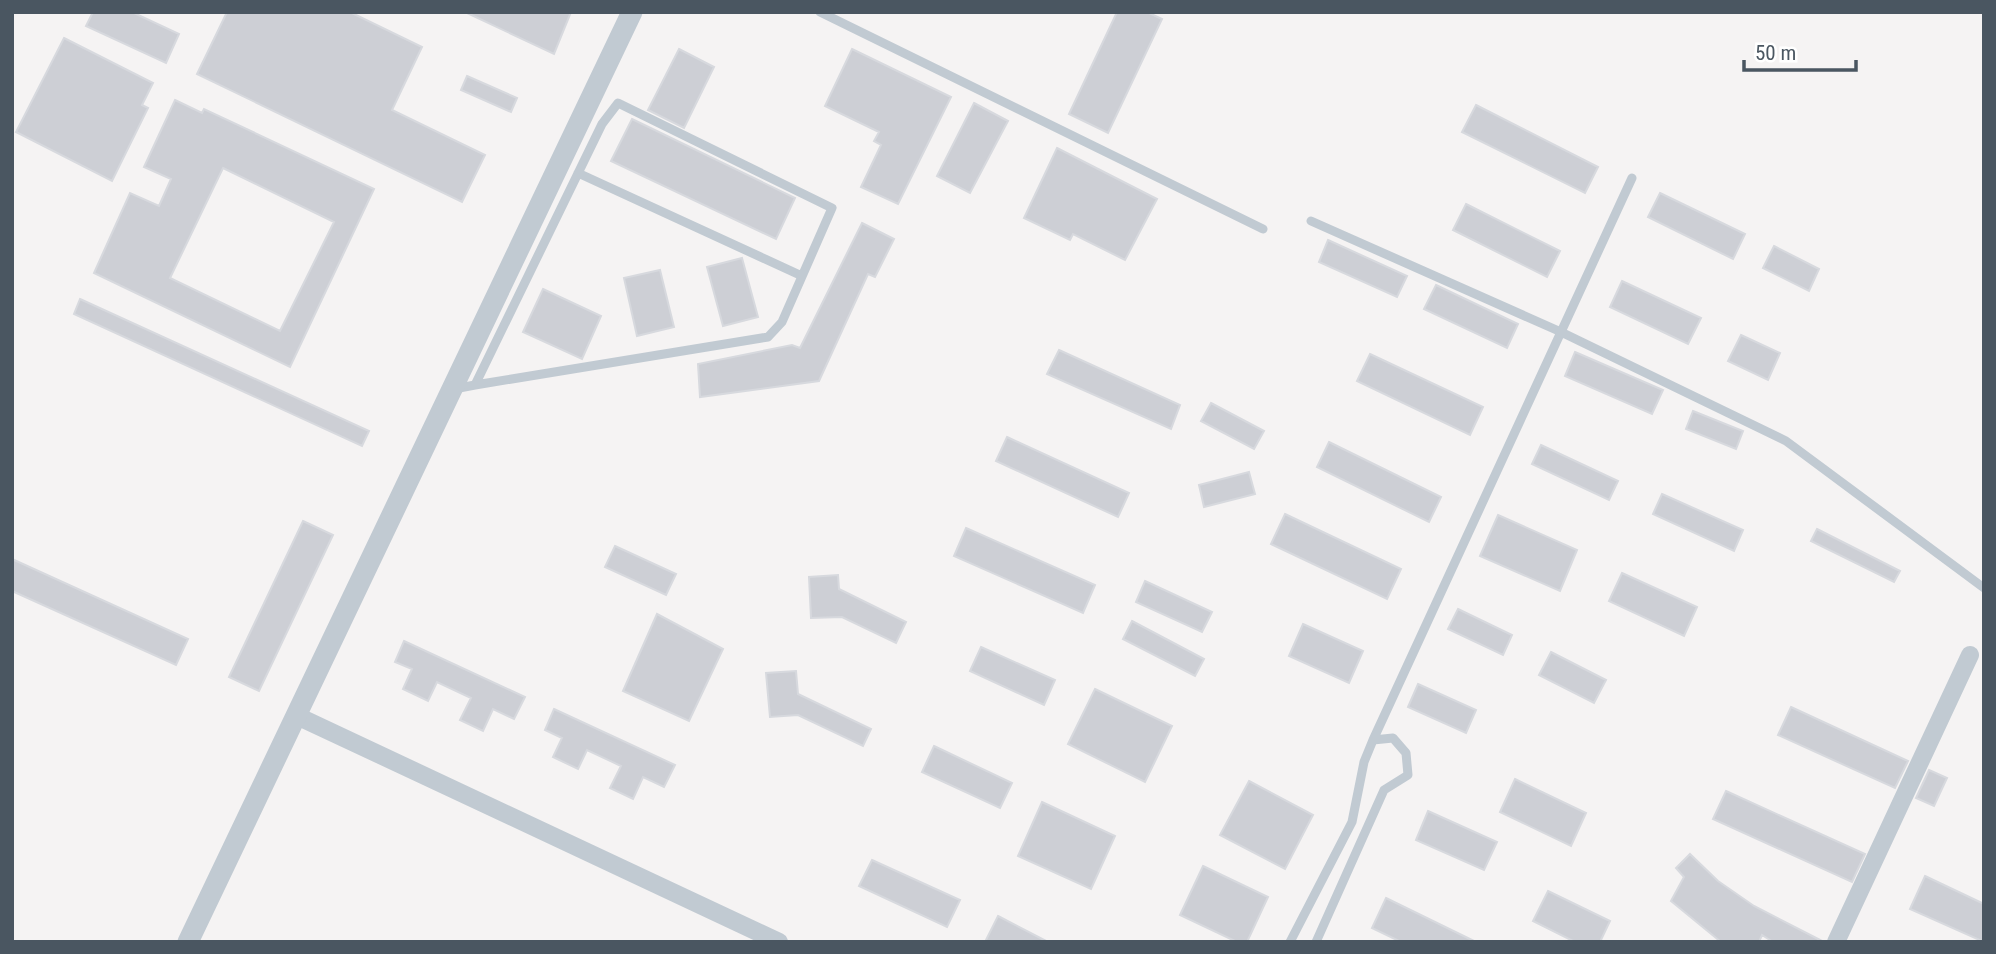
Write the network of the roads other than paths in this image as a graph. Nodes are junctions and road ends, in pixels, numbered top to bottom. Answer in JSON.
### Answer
{"nodes":[{"id":1,"x":620,"y":12,"type":"edge"},
{"id":2,"x":632,"y":12,"type":"edge"},
{"id":3,"x":644,"y":12,"type":"edge"},
{"id":4,"x":820,"y":12,"type":"edge"},
{"id":5,"x":616,"y":46,"type":"junction"},
{"id":6,"x":578,"y":173,"type":"junction"},
{"id":7,"x":1632,"y":178,"type":"dead end"},
{"id":8,"x":1311,"y":221,"type":"dead end"},
{"id":9,"x":1263,"y":229,"type":"dead end"},
{"id":10,"x":802,"y":276,"type":"junction"},
{"id":11,"x":1561,"y":332,"type":"junction"},
{"id":12,"x":475,"y":385,"type":"junction"},
{"id":13,"x":452,"y":389,"type":"junction"},
{"id":14,"x":1984,"y":588,"type":"edge"},
{"id":15,"x":1970,"y":655,"type":"dead end"},
{"id":16,"x":297,"y":716,"type":"junction"},
{"id":17,"x":1373,"y":740,"type":"junction"},
{"id":18,"x":188,"y":942,"type":"edge"},
{"id":19,"x":779,"y":942,"type":"edge"},
{"id":20,"x":1290,"y":942,"type":"edge"},
{"id":21,"x":1315,"y":942,"type":"edge"},
{"id":22,"x":1836,"y":942,"type":"edge"}],
"edges":[{"from":1,"to":5,"type":"street"},
{"from":2,"to":5,"type":"street"},
{"from":3,"to":5,"type":"street"},
{"from":4,"to":9,"type":"lane"},
{"from":5,"to":13,"type":"street"},
{"from":6,"to":10,"type":"lane"},
{"from":6,"to":10,"type":"lane"},
{"from":6,"to":12,"type":"lane"},
{"from":7,"to":11,"type":"lane"},
{"from":8,"to":11,"type":"lane"},
{"from":10,"to":12,"type":"lane"},
{"from":11,"to":14,"type":"lane"},
{"from":11,"to":17,"type":"lane"},
{"from":12,"to":13,"type":"lane"},
{"from":13,"to":16,"type":"street"},
{"from":15,"to":22,"type":"street"},
{"from":16,"to":18,"type":"street"},
{"from":16,"to":19,"type":"street"},
{"from":17,"to":20,"type":"lane"},
{"from":17,"to":21,"type":"lane"}]}
